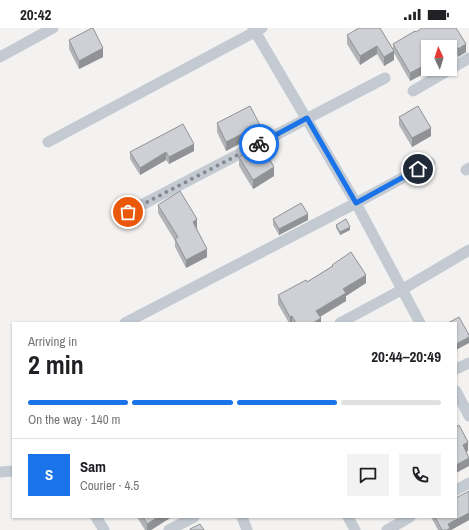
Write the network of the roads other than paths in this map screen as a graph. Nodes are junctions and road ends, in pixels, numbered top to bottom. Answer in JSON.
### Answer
{"nodes":[{"id":1,"x":53,"y":28,"type":"edge"},
{"id":2,"x":257,"y":29,"type":"edge"},
{"id":3,"x":0,"y":57,"type":"edge"},
{"id":4,"x":469,"y":58,"type":"edge"},
{"id":5,"x":385,"y":78,"type":"dead end"},
{"id":6,"x":413,"y":91,"type":"dead end"},
{"id":7,"x":307,"y":118,"type":"junction"},
{"id":8,"x":48,"y":142,"type":"dead end"},
{"id":9,"x":430,"y":163,"type":"dead end"},
{"id":10,"x":356,"y":203,"type":"junction"},
{"id":11,"x":128,"y":212,"type":"dead end"},
{"id":12,"x":469,"y":250,"type":"edge"},
{"id":13,"x":403,"y":289,"type":"junction"},
{"id":14,"x":127,"y":322,"type":"edge"},
{"id":15,"x":342,"y":322,"type":"edge"},
{"id":16,"x":420,"y":322,"type":"edge"},
{"id":17,"x":469,"y":364,"type":"edge"},
{"id":18,"x":457,"y":369,"type":"edge"},
{"id":19,"x":457,"y":393,"type":"edge"},
{"id":20,"x":469,"y":416,"type":"edge"},
{"id":21,"x":12,"y":471,"type":"edge"},
{"id":22,"x":0,"y":472,"type":"edge"},
{"id":23,"x":469,"y":483,"type":"edge"},
{"id":24,"x":457,"y":489,"type":"edge"},
{"id":25,"x":97,"y":518,"type":"edge"},
{"id":26,"x":192,"y":518,"type":"edge"},
{"id":27,"x":242,"y":518,"type":"edge"},
{"id":28,"x":349,"y":518,"type":"edge"},
{"id":29,"x":408,"y":518,"type":"edge"},
{"id":30,"x":104,"y":530,"type":"edge"},
{"id":31,"x":170,"y":530,"type":"edge"},
{"id":32,"x":247,"y":530,"type":"edge"},
{"id":33,"x":355,"y":530,"type":"edge"},
{"id":34,"x":387,"y":530,"type":"edge"}],
"edges":[{"from":1,"to":3,"type":"street"},
{"from":2,"to":7,"type":"street"},
{"from":2,"to":8,"type":"street"},
{"from":4,"to":6,"type":"street"},
{"from":5,"to":7,"type":"street"},
{"from":7,"to":10,"type":"street"},
{"from":7,"to":11,"type":"street"},
{"from":9,"to":10,"type":"street"},
{"from":10,"to":13,"type":"street"},
{"from":10,"to":14,"type":"street"},
{"from":12,"to":13,"type":"street"},
{"from":13,"to":15,"type":"street"},
{"from":13,"to":16,"type":"street"},
{"from":17,"to":18,"type":"street"},
{"from":19,"to":20,"type":"street"},
{"from":21,"to":22,"type":"street"},
{"from":23,"to":24,"type":"street"},
{"from":25,"to":30,"type":"street"},
{"from":26,"to":31,"type":"street"},
{"from":27,"to":32,"type":"street"},
{"from":28,"to":33,"type":"street"},
{"from":29,"to":34,"type":"street"}]}
